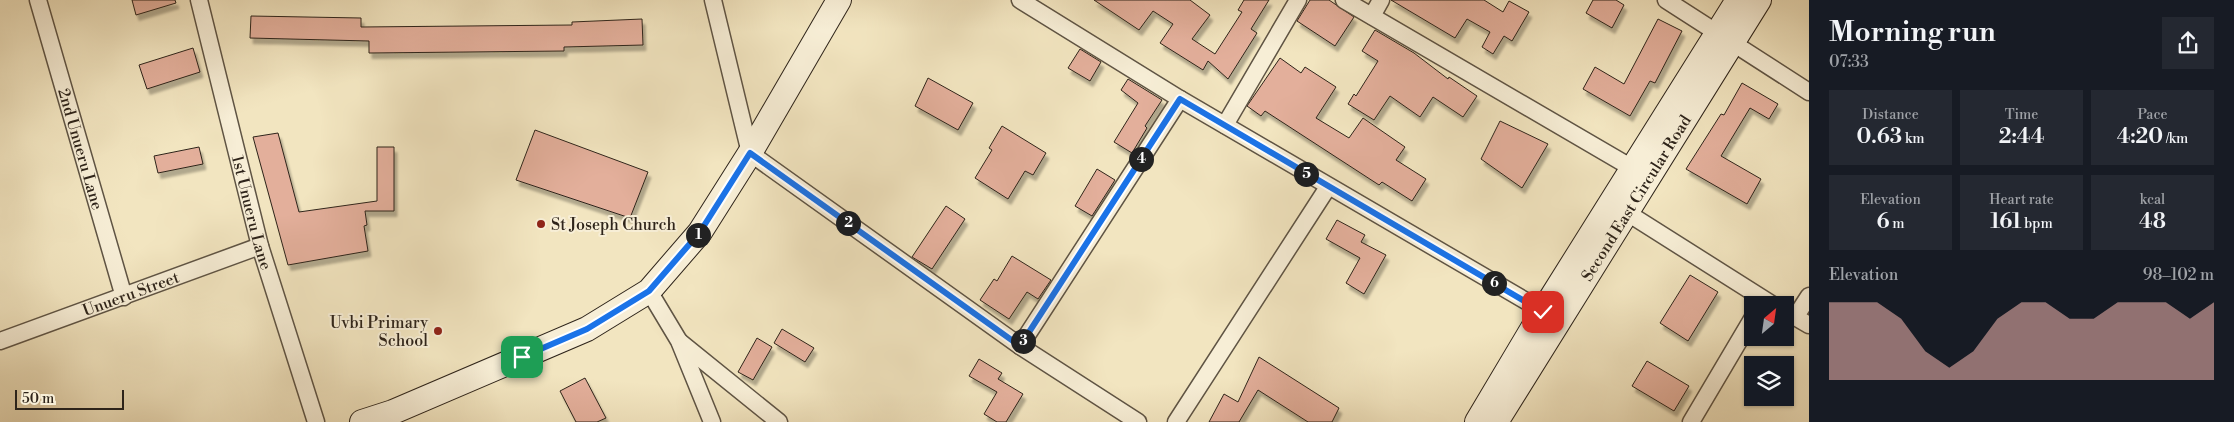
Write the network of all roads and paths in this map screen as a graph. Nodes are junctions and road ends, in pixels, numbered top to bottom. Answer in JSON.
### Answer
{"nodes":[{"id":1,"x":38,"y":0,"type":"edge"},
{"id":2,"x":199,"y":0,"type":"edge"},
{"id":3,"x":713,"y":0,"type":"edge"},
{"id":4,"x":839,"y":0,"type":"edge"},
{"id":5,"x":1020,"y":0,"type":"edge"},
{"id":6,"x":1298,"y":0,"type":"edge"},
{"id":7,"x":1344,"y":0,"type":"edge"},
{"id":8,"x":1381,"y":0,"type":"edge"},
{"id":9,"x":1666,"y":0,"type":"edge"},
{"id":10,"x":1738,"y":0,"type":"edge"},
{"id":11,"x":1759,"y":0,"type":"edge"},
{"id":12,"x":1372,"y":16,"type":"junction"},
{"id":13,"x":1726,"y":37,"type":"junction"},
{"id":14,"x":1809,"y":92,"type":"edge"},
{"id":15,"x":1180,"y":99,"type":"junction"},
{"id":16,"x":1224,"y":125,"type":"junction"},
{"id":17,"x":750,"y":153,"type":"junction"},
{"id":18,"x":1632,"y":168,"type":"junction"},
{"id":19,"x":1328,"y":187,"type":"junction"},
{"id":20,"x":1626,"y":212,"type":"junction"},
{"id":21,"x":260,"y":246,"type":"junction"},
{"id":22,"x":649,"y":291,"type":"junction"},
{"id":23,"x":1755,"y":296,"type":"edge"},
{"id":24,"x":1809,"y":296,"type":"edge"},
{"id":25,"x":124,"y":297,"type":"junction"},
{"id":26,"x":1543,"y":312,"type":"junction"},
{"id":27,"x":1797,"y":317,"type":"edge"},
{"id":28,"x":1744,"y":333,"type":"edge"},
{"id":29,"x":0,"y":341,"type":"edge"},
{"id":30,"x":678,"y":341,"type":"junction"},
{"id":31,"x":1020,"y":346,"type":"junction"},
{"id":32,"x":394,"y":417,"type":"edge"},
{"id":33,"x":316,"y":422,"type":"edge"},
{"id":34,"x":362,"y":422,"type":"edge"},
{"id":35,"x":712,"y":422,"type":"edge"},
{"id":36,"x":779,"y":422,"type":"edge"},
{"id":37,"x":1138,"y":422,"type":"edge"},
{"id":38,"x":1176,"y":422,"type":"edge"},
{"id":39,"x":1477,"y":422,"type":"edge"},
{"id":40,"x":1496,"y":422,"type":"edge"},
{"id":41,"x":1691,"y":422,"type":"edge"}],
"edges":[{"from":1,"to":25,"type":"street","name":"2nd Unueru Lane"},
{"from":2,"to":21,"type":"street","name":"1st Unueru Lane"},
{"from":3,"to":17,"type":"street"},
{"from":4,"to":17,"type":"main road"},
{"from":5,"to":15,"type":"street"},
{"from":6,"to":16,"type":"street"},
{"from":7,"to":12,"type":"street"},
{"from":8,"to":12,"type":"street"},
{"from":9,"to":13,"type":"street"},
{"from":10,"to":13,"type":"main road","name":"Second East Circular Road"},
{"from":11,"to":13,"type":"main road","name":"Second East Circular Road"},
{"from":12,"to":18,"type":"street"},
{"from":13,"to":14,"type":"street"},
{"from":13,"to":18,"type":"main road","name":"Second East Circular Road"},
{"from":13,"to":20,"type":"main road","name":"Second East Circular Road"},
{"from":15,"to":16,"type":"street"},
{"from":15,"to":31,"type":"street"},
{"from":16,"to":19,"type":"street"},
{"from":17,"to":22,"type":"main road"},
{"from":17,"to":31,"type":"street"},
{"from":18,"to":26,"type":"main road","name":"Second East Circular Road"},
{"from":19,"to":26,"type":"street"},
{"from":19,"to":38,"type":"street"},
{"from":20,"to":23,"type":"street"},
{"from":20,"to":40,"type":"main road","name":"Second East Circular Road"},
{"from":21,"to":25,"type":"street","name":"Unueru Street"},
{"from":21,"to":33,"type":"street","name":"1st Unueru Lane"},
{"from":22,"to":30,"type":"street"},
{"from":22,"to":32,"type":"main road"},
{"from":24,"to":27,"type":"street"},
{"from":25,"to":29,"type":"street","name":"Unueru Street"},
{"from":26,"to":39,"type":"main road","name":"Second East Circular Road"},
{"from":28,"to":41,"type":"street"},
{"from":30,"to":35,"type":"street"},
{"from":30,"to":36,"type":"street"},
{"from":31,"to":37,"type":"street"},
{"from":32,"to":34,"type":"main road"}]}
